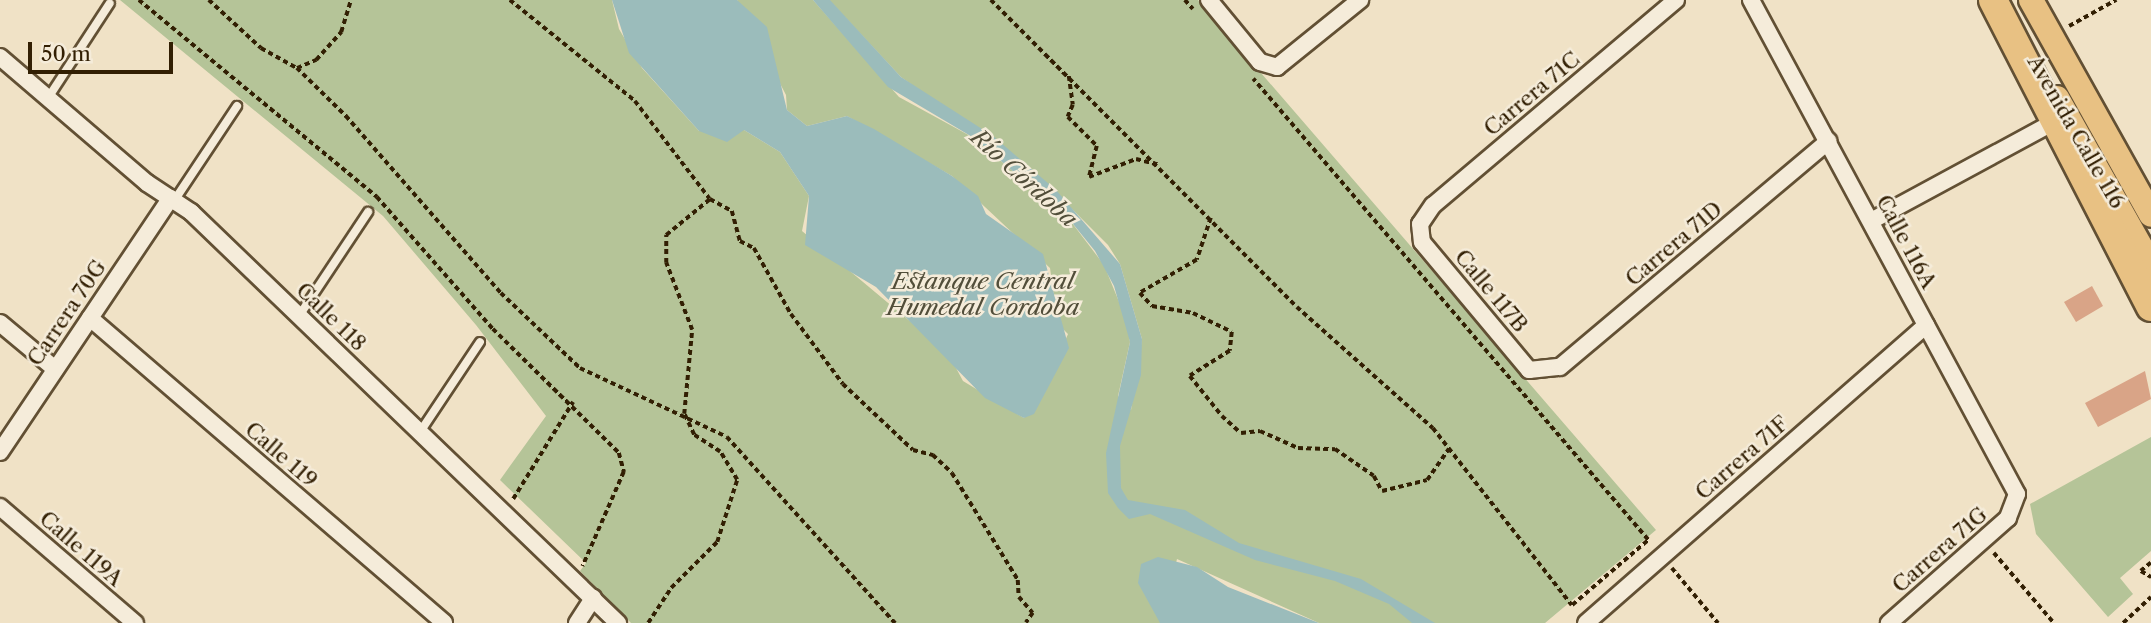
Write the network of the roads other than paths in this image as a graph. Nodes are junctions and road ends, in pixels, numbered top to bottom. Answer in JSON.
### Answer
{"nodes":[{"id":1,"x":1209,"y":0,"type":"edge"},
{"id":2,"x":1360,"y":0,"type":"edge"},
{"id":3,"x":1676,"y":0,"type":"edge"},
{"id":4,"x":1751,"y":0,"type":"edge"},
{"id":5,"x":1993,"y":0,"type":"edge"},
{"id":6,"x":1999,"y":0,"type":"edge"},
{"id":7,"x":2031,"y":0,"type":"edge"},
{"id":8,"x":110,"y":3,"type":"dead end"},
{"id":9,"x":0,"y":57,"type":"edge"},
{"id":10,"x":48,"y":98,"type":"junction"},
{"id":11,"x":237,"y":106,"type":"dead end"},
{"id":12,"x":2054,"y":122,"type":"junction"},
{"id":13,"x":1828,"y":141,"type":"junction"},
{"id":14,"x":172,"y":200,"type":"junction"},
{"id":15,"x":368,"y":212,"type":"dead end"},
{"id":16,"x":2151,"y":215,"type":"edge"},
{"id":17,"x":1871,"y":221,"type":"junction"},
{"id":18,"x":1420,"y":224,"type":"joint"},
{"id":19,"x":2151,"y":265,"type":"edge"},
{"id":20,"x":2151,"y":307,"type":"edge"},
{"id":21,"x":299,"y":316,"type":"junction"},
{"id":22,"x":90,"y":318,"type":"junction"},
{"id":23,"x":0,"y":323,"type":"edge"},
{"id":24,"x":1926,"y":326,"type":"junction"},
{"id":25,"x":480,"y":342,"type":"dead end"},
{"id":26,"x":55,"y":369,"type":"junction"},
{"id":27,"x":1544,"y":373,"type":"joint"},
{"id":28,"x":420,"y":432,"type":"junction"},
{"id":29,"x":0,"y":452,"type":"edge"},
{"id":30,"x":2016,"y":506,"type":"joint"},
{"id":31,"x":0,"y":507,"type":"edge"},
{"id":32,"x":593,"y":598,"type":"junction"},
{"id":33,"x":135,"y":623,"type":"edge"},
{"id":34,"x":444,"y":623,"type":"edge"},
{"id":35,"x":577,"y":623,"type":"edge"},
{"id":36,"x":618,"y":623,"type":"edge"},
{"id":37,"x":1586,"y":623,"type":"edge"},
{"id":38,"x":1889,"y":623,"type":"edge"}],
"edges":[{"from":1,"to":2,"type":"street"},
{"from":3,"to":18,"type":"street","name":"Carrera 71C"},
{"from":4,"to":13,"type":"street","name":"Calle 116A"},
{"from":5,"to":12,"type":"highway"},
{"from":6,"to":19,"type":"main road","name":"Avenida Calle 116"},
{"from":7,"to":16,"type":"main road","name":"Avenida Calle 116"},
{"from":8,"to":10,"type":"lane"},
{"from":9,"to":10,"type":"street","name":"Calle 118"},
{"from":10,"to":14,"type":"street","name":"Calle 118"},
{"from":11,"to":14,"type":"lane"},
{"from":12,"to":17,"type":"street"},
{"from":12,"to":20,"type":"highway"},
{"from":13,"to":17,"type":"street","name":"Calle 116A"},
{"from":13,"to":27,"type":"street","name":"Carrera 71D"},
{"from":14,"to":21,"type":"street","name":"Calle 118"},
{"from":14,"to":22,"type":"street","name":"Carrera 70G"},
{"from":15,"to":21,"type":"lane"},
{"from":17,"to":24,"type":"street","name":"Calle 116A"},
{"from":18,"to":27,"type":"street","name":"Calle 117B"},
{"from":21,"to":28,"type":"street","name":"Calle 118"},
{"from":22,"to":26,"type":"street","name":"Carrera 70G"},
{"from":22,"to":34,"type":"street","name":"Calle 119"},
{"from":23,"to":26,"type":"street"},
{"from":24,"to":30,"type":"street","name":"Calle 116A"},
{"from":24,"to":37,"type":"street","name":"Carrera 71F"},
{"from":25,"to":28,"type":"lane"},
{"from":26,"to":29,"type":"street","name":"Carrera 70G"},
{"from":28,"to":32,"type":"street","name":"Calle 118"},
{"from":30,"to":38,"type":"street","name":"Carrera 71G"},
{"from":31,"to":33,"type":"street","name":"Calle 119A"},
{"from":32,"to":35,"type":"street"},
{"from":32,"to":36,"type":"street","name":"Calle 118"}]}
